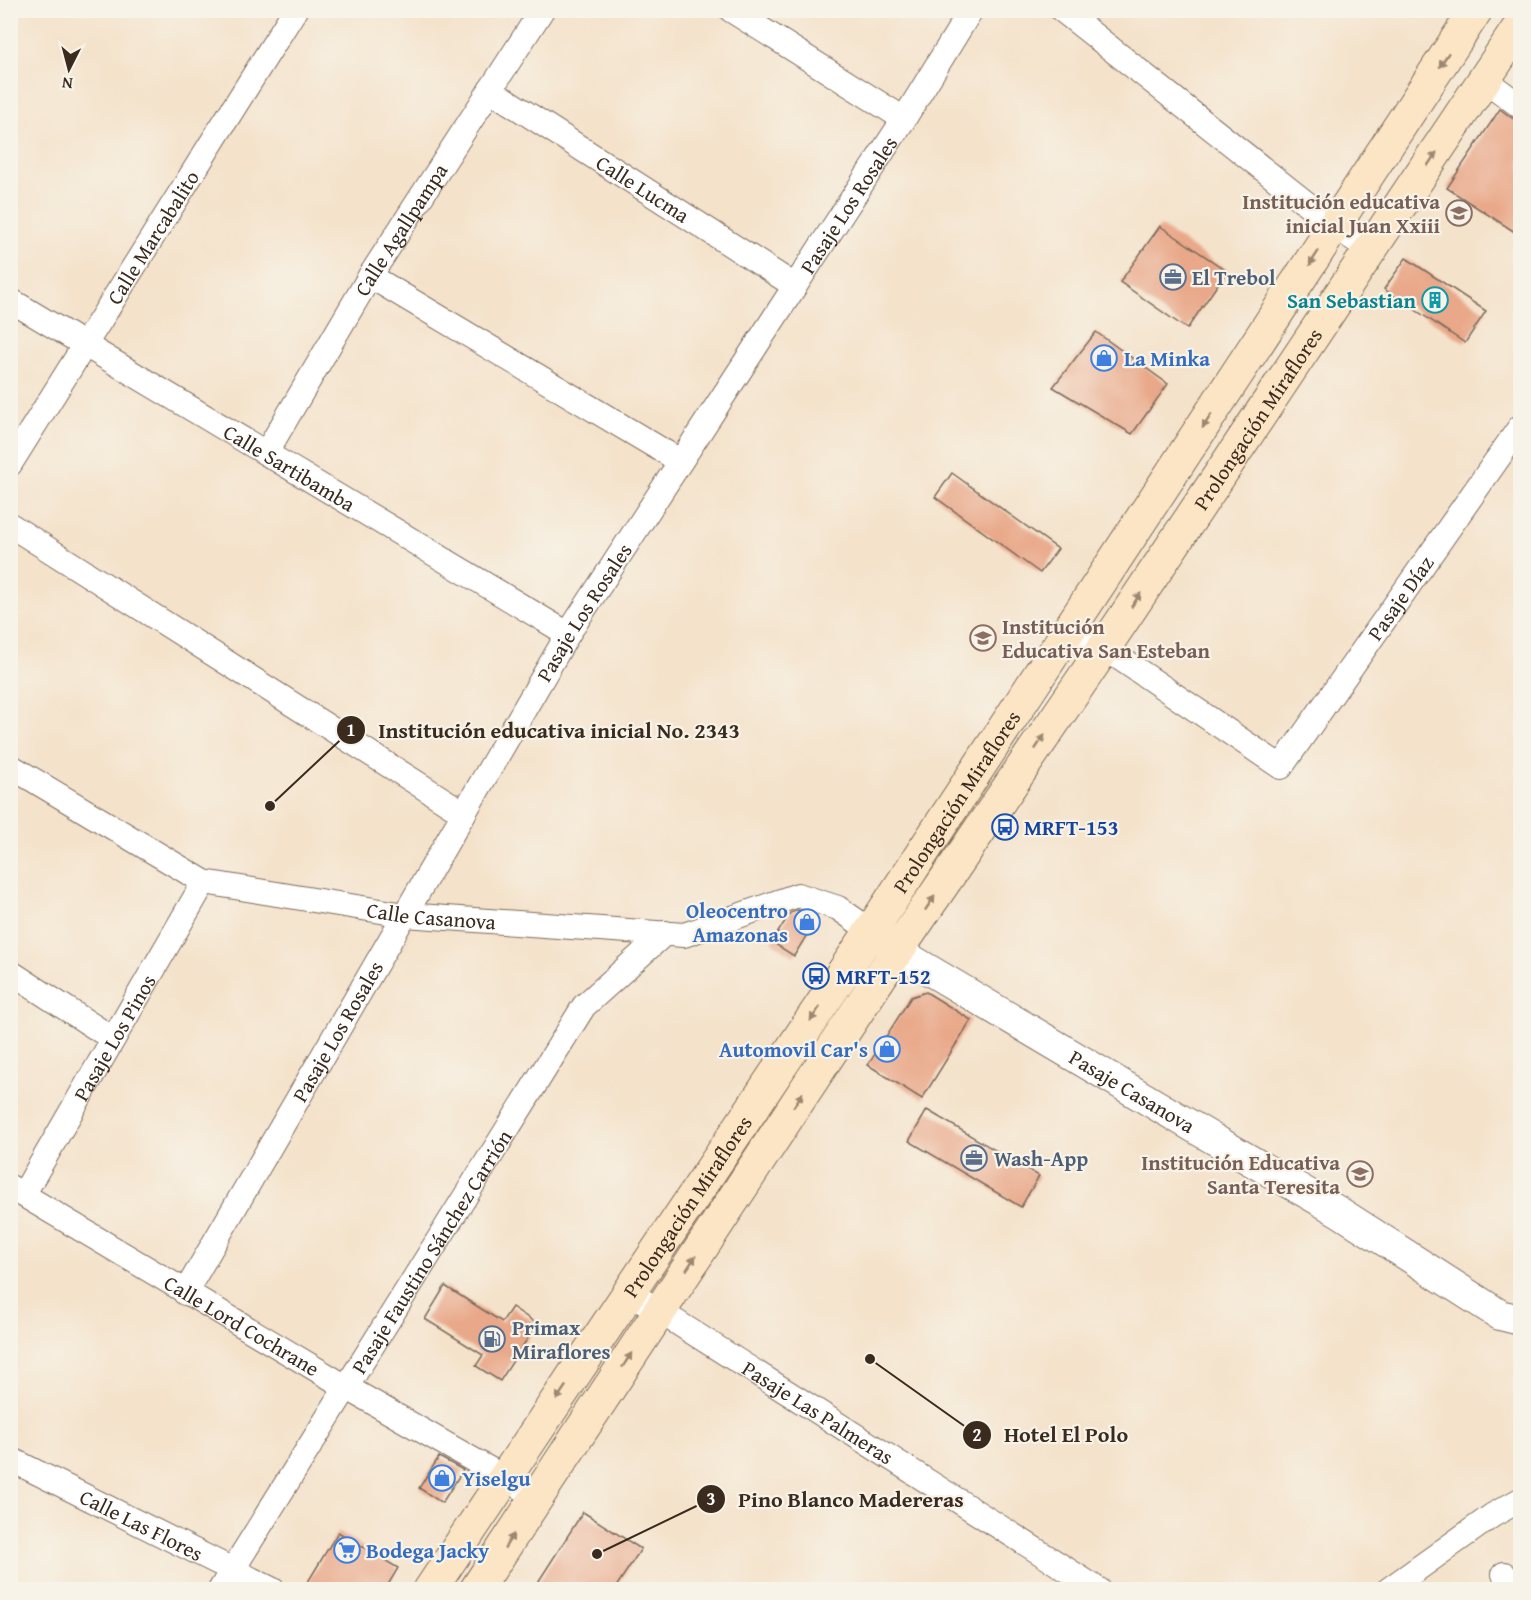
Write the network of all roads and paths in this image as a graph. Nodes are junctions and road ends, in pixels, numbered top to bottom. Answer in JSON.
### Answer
{"nodes":[{"id":1,"x":296,"y":10,"type":"edge"},
{"id":2,"x":542,"y":10,"type":"edge"},
{"id":3,"x":731,"y":10,"type":"edge"},
{"id":4,"x":970,"y":10,"type":"edge"},
{"id":5,"x":1062,"y":10,"type":"edge"},
{"id":6,"x":1476,"y":10,"type":"edge"},
{"id":7,"x":1521,"y":26,"type":"edge"},
{"id":8,"x":1485,"y":80,"type":"junction"},
{"id":9,"x":490,"y":90,"type":"junction"},
{"id":10,"x":1521,"y":106,"type":"edge"},
{"id":11,"x":904,"y":119,"type":"junction"},
{"id":12,"x":1335,"y":226,"type":"junction"},
{"id":13,"x":1370,"y":250,"type":"junction"},
{"id":14,"x":370,"y":276,"type":"junction"},
{"id":15,"x":795,"y":286,"type":"junction"},
{"id":16,"x":10,"y":300,"type":"edge"},
{"id":17,"x":86,"y":345,"type":"junction"},
{"id":18,"x":1521,"y":427,"type":"edge"},
{"id":19,"x":266,"y":453,"type":"junction"},
{"id":20,"x":680,"y":461,"type":"junction"},
{"id":21,"x":10,"y":464,"type":"edge"},
{"id":22,"x":10,"y":525,"type":"edge"},
{"id":23,"x":1072,"y":626,"type":"junction"},
{"id":24,"x":568,"y":633,"type":"junction"},
{"id":25,"x":1104,"y":648,"type":"junction"},
{"id":26,"x":10,"y":766,"type":"edge"},
{"id":27,"x":464,"y":813,"type":"junction"},
{"id":28,"x":204,"y":882,"type":"junction"},
{"id":29,"x":405,"y":915,"type":"junction"},
{"id":30,"x":871,"y":931,"type":"junction"},
{"id":31,"x":665,"y":933,"type":"junction"},
{"id":32,"x":897,"y":951,"type":"junction"},
{"id":33,"x":10,"y":972,"type":"edge"},
{"id":34,"x":113,"y":1039,"type":"junction"},
{"id":35,"x":17,"y":1191,"type":"edge"},
{"id":36,"x":629,"y":1292,"type":"junction"},
{"id":37,"x":185,"y":1293,"type":"junction"},
{"id":38,"x":659,"y":1312,"type":"junction"},
{"id":39,"x":1521,"y":1320,"type":"edge"},
{"id":40,"x":346,"y":1388,"type":"junction"},
{"id":41,"x":10,"y":1459,"type":"edge"},
{"id":42,"x":505,"y":1478,"type":"junction"},
{"id":43,"x":538,"y":1497,"type":"junction"},
{"id":44,"x":1521,"y":1500,"type":"edge"},
{"id":45,"x":226,"y":1579,"type":"edge"},
{"id":46,"x":273,"y":1590,"type":"edge"},
{"id":47,"x":430,"y":1590,"type":"edge"},
{"id":48,"x":477,"y":1590,"type":"edge"},
{"id":49,"x":1099,"y":1590,"type":"edge"},
{"id":50,"x":1388,"y":1590,"type":"edge"}],
"edges":[{"from":1,"to":17,"type":"street","name":"Calle Marcabalito"},
{"from":2,"to":9,"type":"street","name":"Calle Agallpampa"},
{"from":3,"to":11,"type":"street"},
{"from":4,"to":11,"type":"street","name":"Pasaje Los Rosales"},
{"from":5,"to":12,"type":"street"},
{"from":6,"to":12,"type":"main road","name":"Prolongación Miraflores","one_way":true},
{"from":7,"to":8,"type":"main road","name":"Prolongación Miraflores"},
{"from":8,"to":10,"type":"street"},
{"from":13,"to":8,"type":"main road","name":"Prolongación Miraflores","one_way":true},
{"from":9,"to":14,"type":"street","name":"Calle Agallpampa"},
{"from":9,"to":15,"type":"street","name":"Calle Lucma"},
{"from":11,"to":15,"type":"street","name":"Pasaje Los Rosales"},
{"from":12,"to":13,"type":"street"},
{"from":12,"to":23,"type":"main road","name":"Prolongación Miraflores","one_way":true},
{"from":25,"to":13,"type":"main road","name":"Prolongación Miraflores","one_way":true},
{"from":14,"to":19,"type":"street","name":"Calle Agallpampa"},
{"from":14,"to":20,"type":"street"},
{"from":15,"to":20,"type":"street","name":"Pasaje Los Rosales"},
{"from":16,"to":17,"type":"street","name":"Calle Sartibamba"},
{"from":17,"to":19,"type":"street","name":"Calle Sartibamba"},
{"from":17,"to":21,"type":"street","name":"Calle Marcabalito"},
{"from":18,"to":25,"type":"street","name":"Pasaje Díaz"},
{"from":19,"to":24,"type":"street","name":"Calle Sartibamba"},
{"from":20,"to":24,"type":"street","name":"Pasaje Los Rosales"},
{"from":22,"to":27,"type":"street"},
{"from":23,"to":25,"type":"street"},
{"from":23,"to":30,"type":"main road","name":"Prolongación Miraflores"},
{"from":24,"to":27,"type":"street","name":"Pasaje Los Rosales"},
{"from":32,"to":25,"type":"main road","name":"Prolongación Miraflores","one_way":true},
{"from":26,"to":28,"type":"street","name":"Calle Casanova"},
{"from":27,"to":29,"type":"street","name":"Pasaje Los Rosales"},
{"from":28,"to":29,"type":"street","name":"Calle Casanova"},
{"from":28,"to":34,"type":"street","name":"Pasaje Los Pinos"},
{"from":29,"to":31,"type":"street","name":"Calle Casanova"},
{"from":29,"to":37,"type":"street","name":"Pasaje Los Rosales"},
{"from":30,"to":31,"type":"street","name":"Calle Casanova"},
{"from":30,"to":32,"type":"street","name":"Pasaje Casanova"},
{"from":30,"to":36,"type":"main road","name":"Prolongación Miraflores","one_way":true},
{"from":31,"to":40,"type":"street","name":"Pasaje Faustino Sánchez Carrión"},
{"from":38,"to":32,"type":"main road","name":"Prolongación Miraflores","one_way":true},
{"from":32,"to":39,"type":"street","name":"Pasaje Casanova"},
{"from":33,"to":34,"type":"street"},
{"from":34,"to":35,"type":"street","name":"Pasaje Los Pinos"},
{"from":35,"to":37,"type":"street","name":"Calle Lord Cochrane"},
{"from":36,"to":38,"type":"street","name":"Pasaje Las Palmeras"},
{"from":36,"to":42,"type":"main road","name":"Prolongación Miraflores","one_way":true},
{"from":37,"to":40,"type":"street","name":"Calle Lord Cochrane"},
{"from":43,"to":38,"type":"main road","name":"Prolongación Miraflores","one_way":true},
{"from":38,"to":49,"type":"street","name":"Pasaje Las Palmeras"},
{"from":40,"to":42,"type":"street","name":"Calle Lord Cochrane"},
{"from":40,"to":45,"type":"street","name":"Pasaje Faustino Sánchez Carrión"},
{"from":41,"to":45,"type":"street","name":"Calle Las Flores"},
{"from":42,"to":43,"type":"street","name":"Calle Lord Cochrane"},
{"from":42,"to":47,"type":"main road","name":"Prolongación Miraflores"},
{"from":48,"to":43,"type":"main road","name":"Prolongación Miraflores","one_way":true},
{"from":44,"to":50,"type":"street"},
{"from":45,"to":46,"type":"street","name":"Calle Las Flores"}]}
